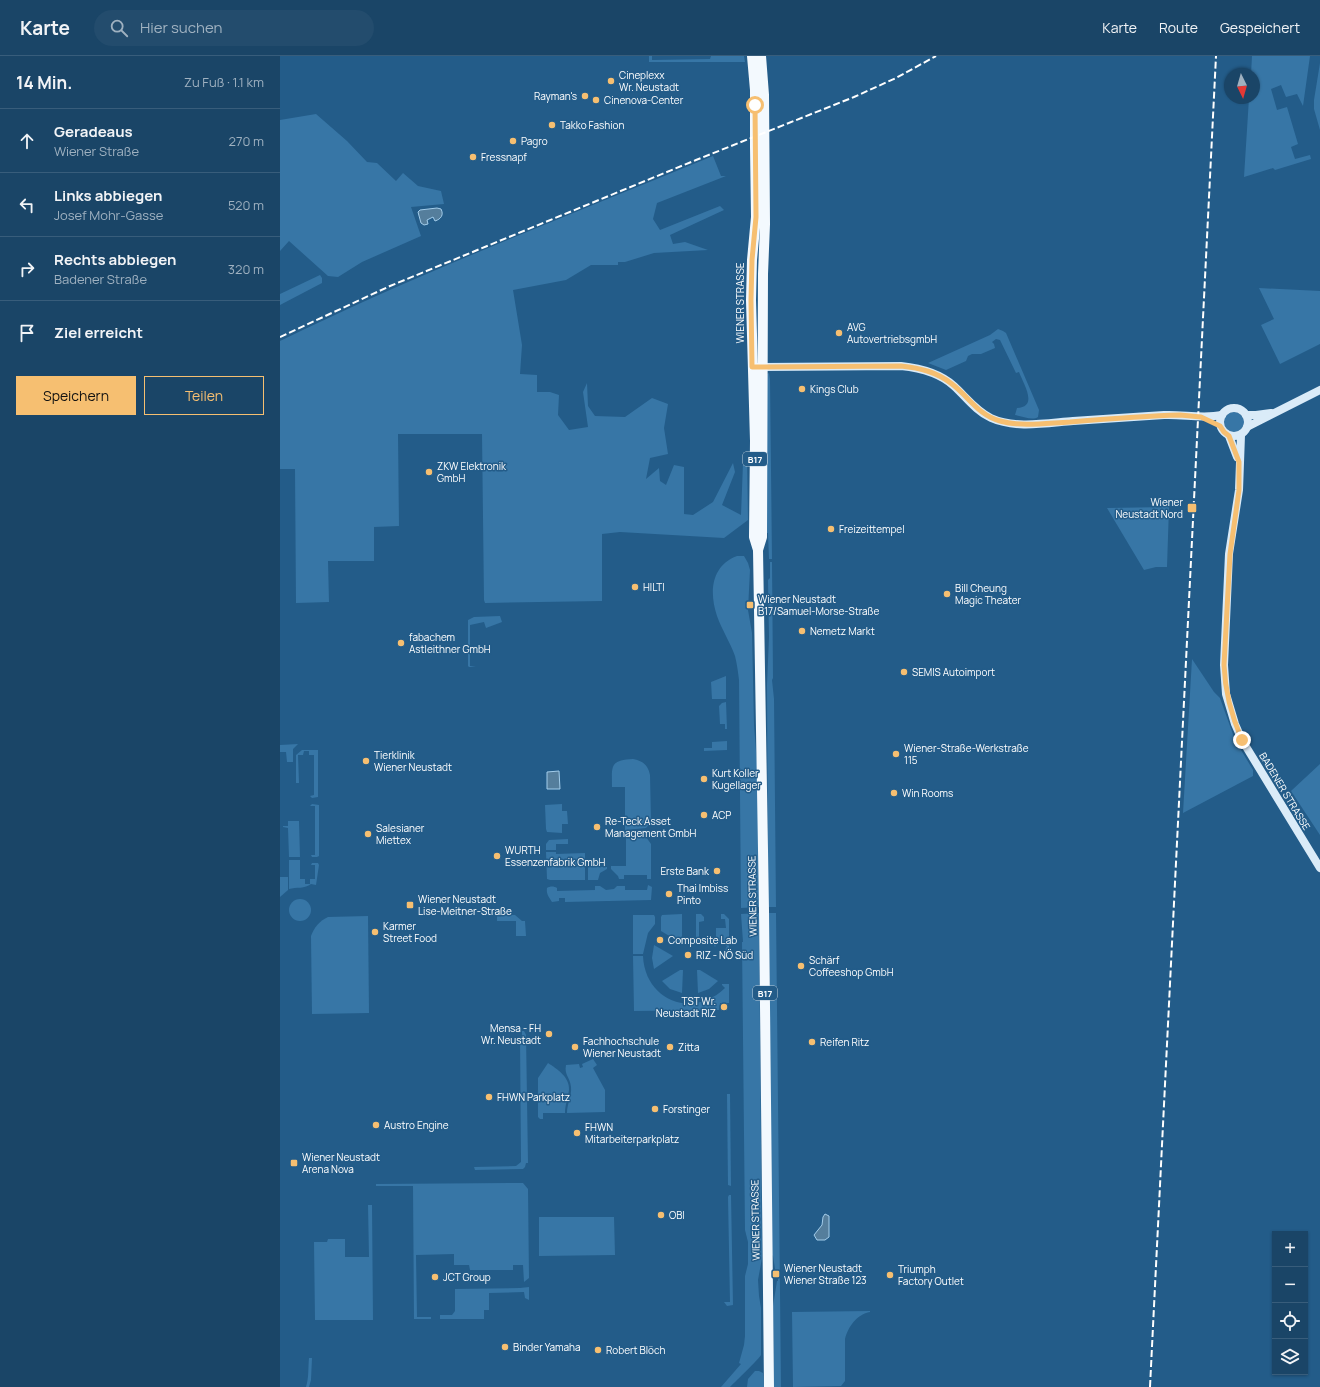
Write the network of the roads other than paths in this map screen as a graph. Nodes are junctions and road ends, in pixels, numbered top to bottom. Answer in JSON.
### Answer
{"nodes":[{"id":1,"x":752,"y":56,"type":"edge"},
{"id":2,"x":761,"y":56,"type":"edge"},
{"id":3,"x":752,"y":367,"type":"junction"},
{"id":4,"x":763,"y":367,"type":"junction"},
{"id":5,"x":1320,"y":390,"type":"edge"},
{"id":6,"x":1279,"y":411,"type":"junction"},
{"id":7,"x":1222,"y":415,"type":"junction"},
{"id":8,"x":1246,"y":415,"type":"junction"},
{"id":9,"x":1201,"y":417,"type":"junction"},
{"id":10,"x":1220,"y":426,"type":"junction"},
{"id":11,"x":1247,"y":427,"type":"junction"},
{"id":12,"x":1241,"y":434,"type":"junction"},
{"id":13,"x":1229,"y":436,"type":"junction"},
{"id":14,"x":1239,"y":462,"type":"junction"},
{"id":15,"x":758,"y":550,"type":"junction"},
{"id":16,"x":1320,"y":868,"type":"edge"},
{"id":17,"x":769,"y":1387,"type":"edge"}],
"edges":[{"from":1,"to":3,"type":"main road","name":"WIENER STRASSE","number":"B17"},
{"from":2,"to":4,"type":"main road","name":"WIENER STRASSE","number":"B17"},
{"from":3,"to":4,"type":"street"},
{"from":3,"to":15,"type":"main road","name":"WIENER STRASSE","number":"B17"},
{"from":4,"to":9,"type":"street"},
{"from":4,"to":15,"type":"main road","name":"WIENER STRASSE","number":"B17"},
{"from":5,"to":6,"type":"street"},
{"from":6,"to":8,"type":"street"},
{"from":6,"to":11,"type":"street"},
{"from":7,"to":8,"type":"street"},
{"from":7,"to":9,"type":"street"},
{"from":7,"to":10,"type":"street"},
{"from":8,"to":11,"type":"street"},
{"from":9,"to":10,"type":"street"},
{"from":10,"to":13,"type":"street"},
{"from":11,"to":12,"type":"street"},
{"from":12,"to":13,"type":"street"},
{"from":12,"to":14,"type":"street","name":"BADENER STRASSE"},
{"from":13,"to":14,"type":"street","name":"BADENER STRASSE"},
{"from":14,"to":16,"type":"street","name":"BADENER STRASSE"},
{"from":15,"to":17,"type":"main road","name":"WIENER STRASSE","number":"B17"}]}
